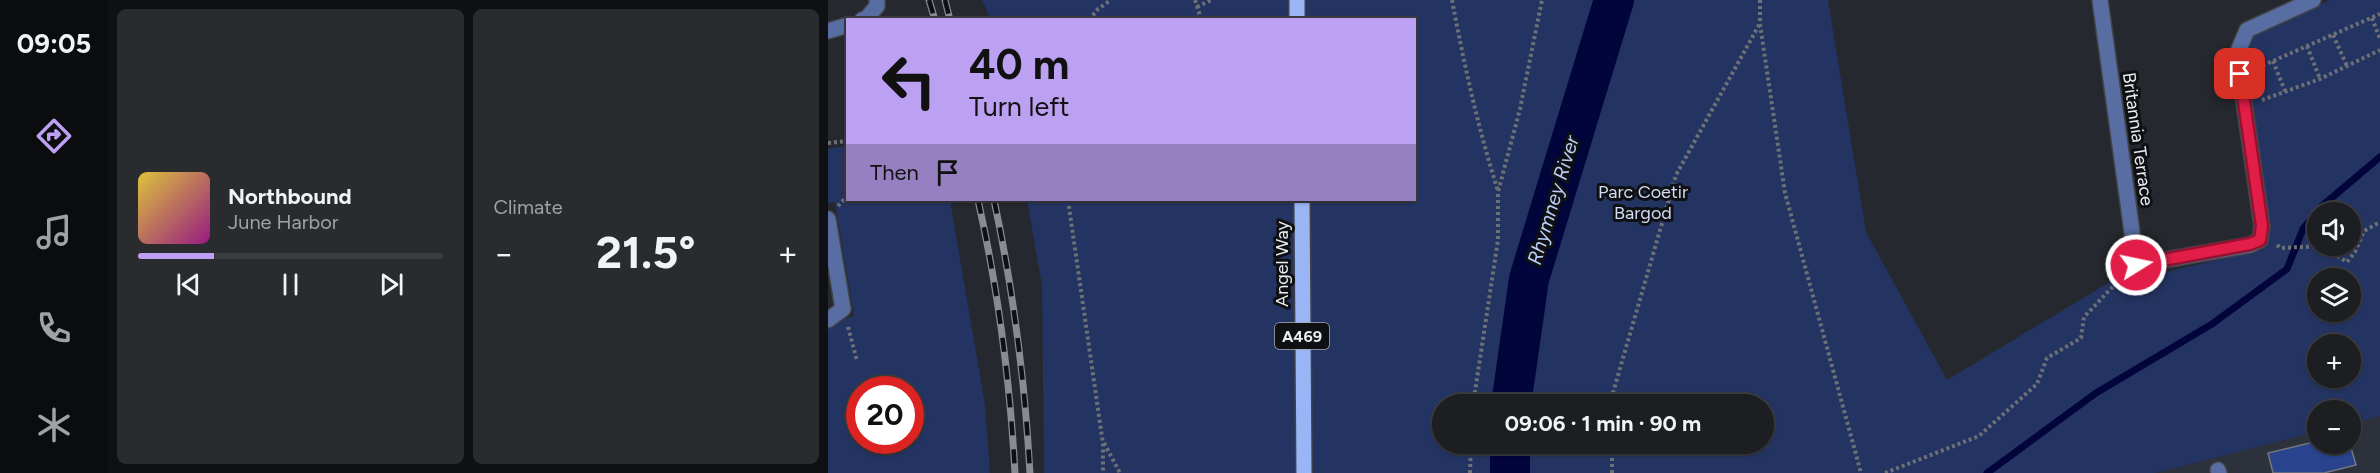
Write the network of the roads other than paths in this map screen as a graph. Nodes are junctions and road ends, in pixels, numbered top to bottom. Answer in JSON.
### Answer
{"nodes":[{"id":1,"x":877,"y":0,"type":"edge"},
{"id":2,"x":1297,"y":0,"type":"edge"},
{"id":3,"x":2100,"y":0,"type":"edge"},
{"id":4,"x":2313,"y":0,"type":"edge"},
{"id":5,"x":867,"y":18,"type":"edge"},
{"id":6,"x":1297,"y":18,"type":"edge"},
{"id":7,"x":846,"y":26,"type":"edge"},
{"id":8,"x":828,"y":31,"type":"edge"},
{"id":9,"x":1302,"y":201,"type":"edge"},
{"id":10,"x":828,"y":219,"type":"edge"},
{"id":11,"x":2136,"y":265,"type":"junction"},
{"id":12,"x":2139,"y":283,"type":"dead end"},
{"id":13,"x":828,"y":320,"type":"edge"},
{"id":14,"x":1304,"y":473,"type":"edge"}],
"edges":[{"from":1,"to":5,"type":"street"},
{"from":2,"to":6,"type":"main road"},
{"from":3,"to":11,"type":"street","name":"Britannia Terrace"},
{"from":4,"to":11,"type":"street"},
{"from":7,"to":8,"type":"street"},
{"from":9,"to":14,"type":"main road","name":"Angel Way","number":"A469"},
{"from":10,"to":13,"type":"street"},
{"from":11,"to":12,"type":"street","name":"Britannia Terrace"}]}
